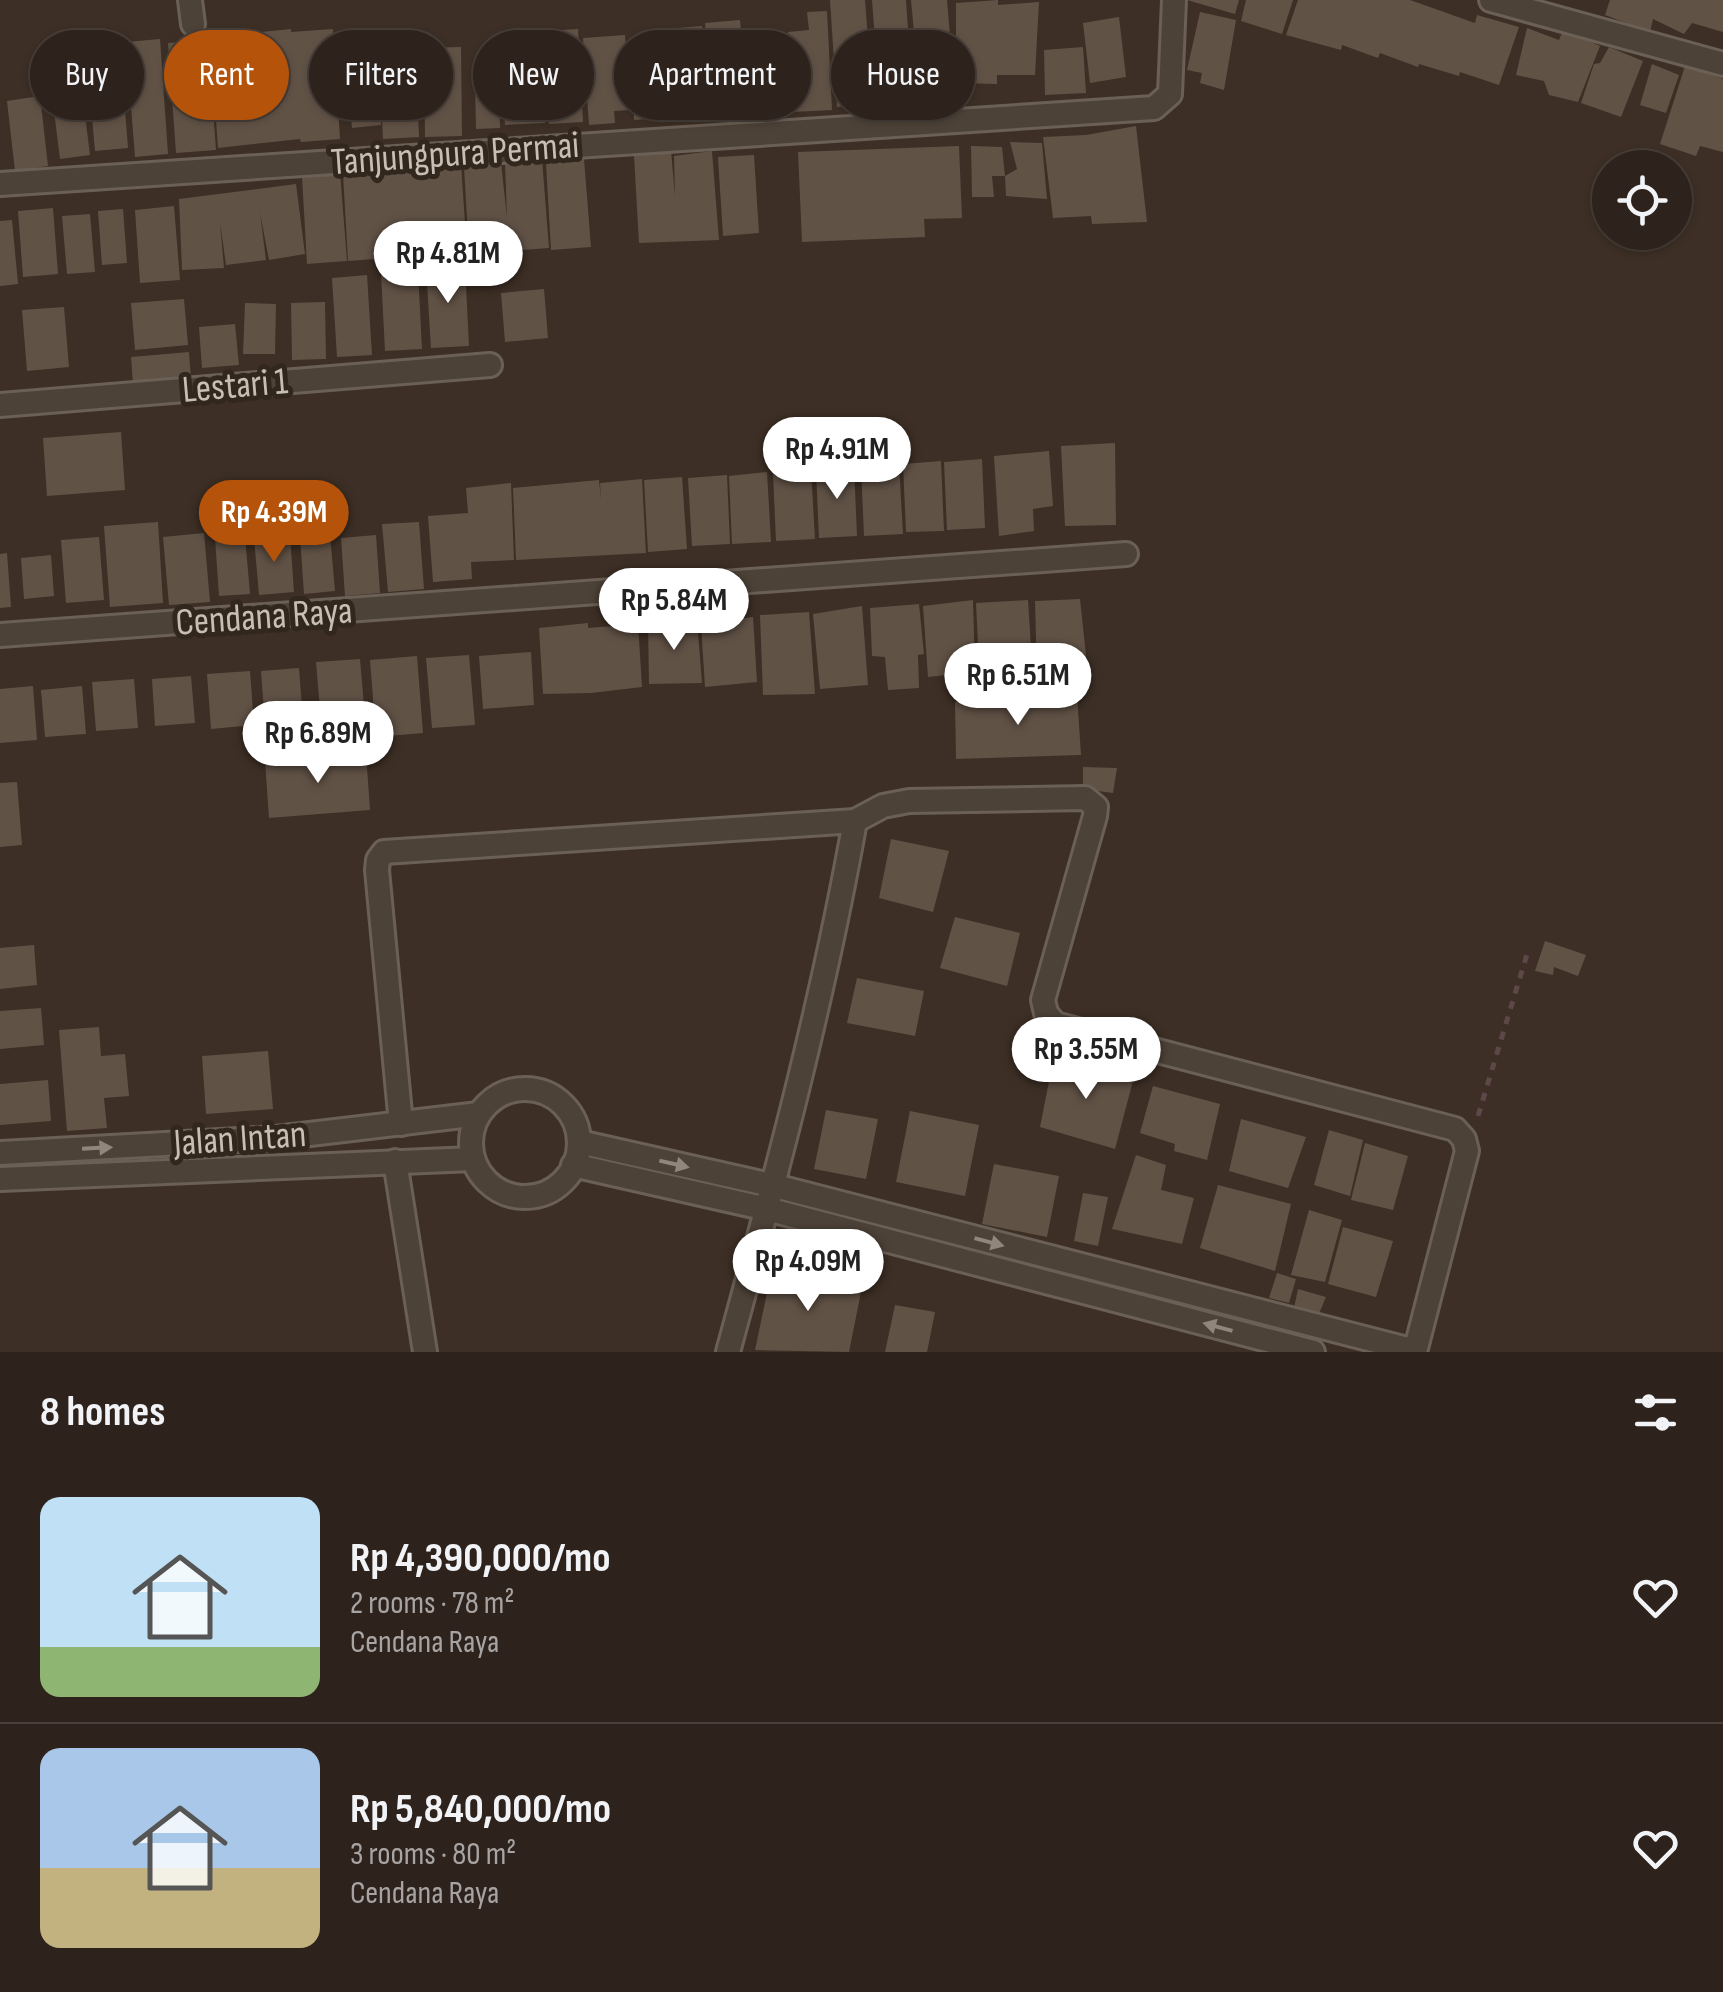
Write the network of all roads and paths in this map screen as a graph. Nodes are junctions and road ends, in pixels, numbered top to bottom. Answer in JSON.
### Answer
{"nodes":[{"id":1,"x":190,"y":0,"type":"edge"},
{"id":2,"x":1174,"y":0,"type":"edge"},
{"id":3,"x":1491,"y":0,"type":"edge"},
{"id":4,"x":193,"y":24,"type":"dead end"},
{"id":5,"x":1723,"y":64,"type":"edge"},
{"id":6,"x":0,"y":184,"type":"edge"},
{"id":7,"x":480,"y":366,"type":"dead end"},
{"id":8,"x":0,"y":404,"type":"edge"},
{"id":9,"x":1126,"y":554,"type":"dead end"},
{"id":10,"x":0,"y":635,"type":"edge"},
{"id":11,"x":855,"y":822,"type":"junction"},
{"id":12,"x":1528,"y":951,"type":"dead end"},
{"id":13,"x":480,"y":1114,"type":"junction"},
{"id":14,"x":401,"y":1124,"type":"junction"},
{"id":15,"x":1467,"y":1151,"type":"junction"},
{"id":16,"x":0,"y":1153,"type":"edge"},
{"id":17,"x":576,"y":1154,"type":"junction"},
{"id":18,"x":473,"y":1159,"type":"junction"},
{"id":19,"x":395,"y":1161,"type":"junction"},
{"id":20,"x":0,"y":1179,"type":"edge"},
{"id":21,"x":775,"y":1186,"type":"junction"},
{"id":22,"x":767,"y":1209,"type":"junction"},
{"id":23,"x":1318,"y":1326,"type":"junction"},
{"id":24,"x":1415,"y":1351,"type":"edge"},
{"id":25,"x":425,"y":1352,"type":"edge"},
{"id":26,"x":728,"y":1352,"type":"edge"},
{"id":27,"x":1311,"y":1352,"type":"edge"}],
"edges":[{"from":1,"to":4,"type":"street"},
{"from":2,"to":6,"type":"street","name":"Tanjungpura Permai"},
{"from":3,"to":5,"type":"street"},
{"from":7,"to":8,"type":"street","name":"Lestari 1"},
{"from":9,"to":10,"type":"street","name":"Cendana Raya"},
{"from":11,"to":14,"type":"street"},
{"from":11,"to":15,"type":"street"},
{"from":11,"to":21,"type":"street"},
{"from":12,"to":15,"type":"path"},
{"from":13,"to":14,"type":"street","name":"Jalan Intan"},
{"from":13,"to":17,"type":"street"},
{"from":13,"to":18,"type":"street"},
{"from":16,"to":14,"type":"street","name":"Jalan Intan","one_way":true},
{"from":15,"to":24,"type":"street"},
{"from":17,"to":18,"type":"street"},
{"from":17,"to":21,"type":"street","one_way":true},
{"from":17,"to":22,"type":"street"},
{"from":18,"to":19,"type":"street"},
{"from":19,"to":20,"type":"street"},
{"from":19,"to":25,"type":"street"},
{"from":21,"to":22,"type":"street"},
{"from":21,"to":23,"type":"street","one_way":true},
{"from":22,"to":26,"type":"street"},
{"from":27,"to":22,"type":"street","one_way":true},
{"from":23,"to":24,"type":"street"},
{"from":23,"to":27,"type":"street"}]}
